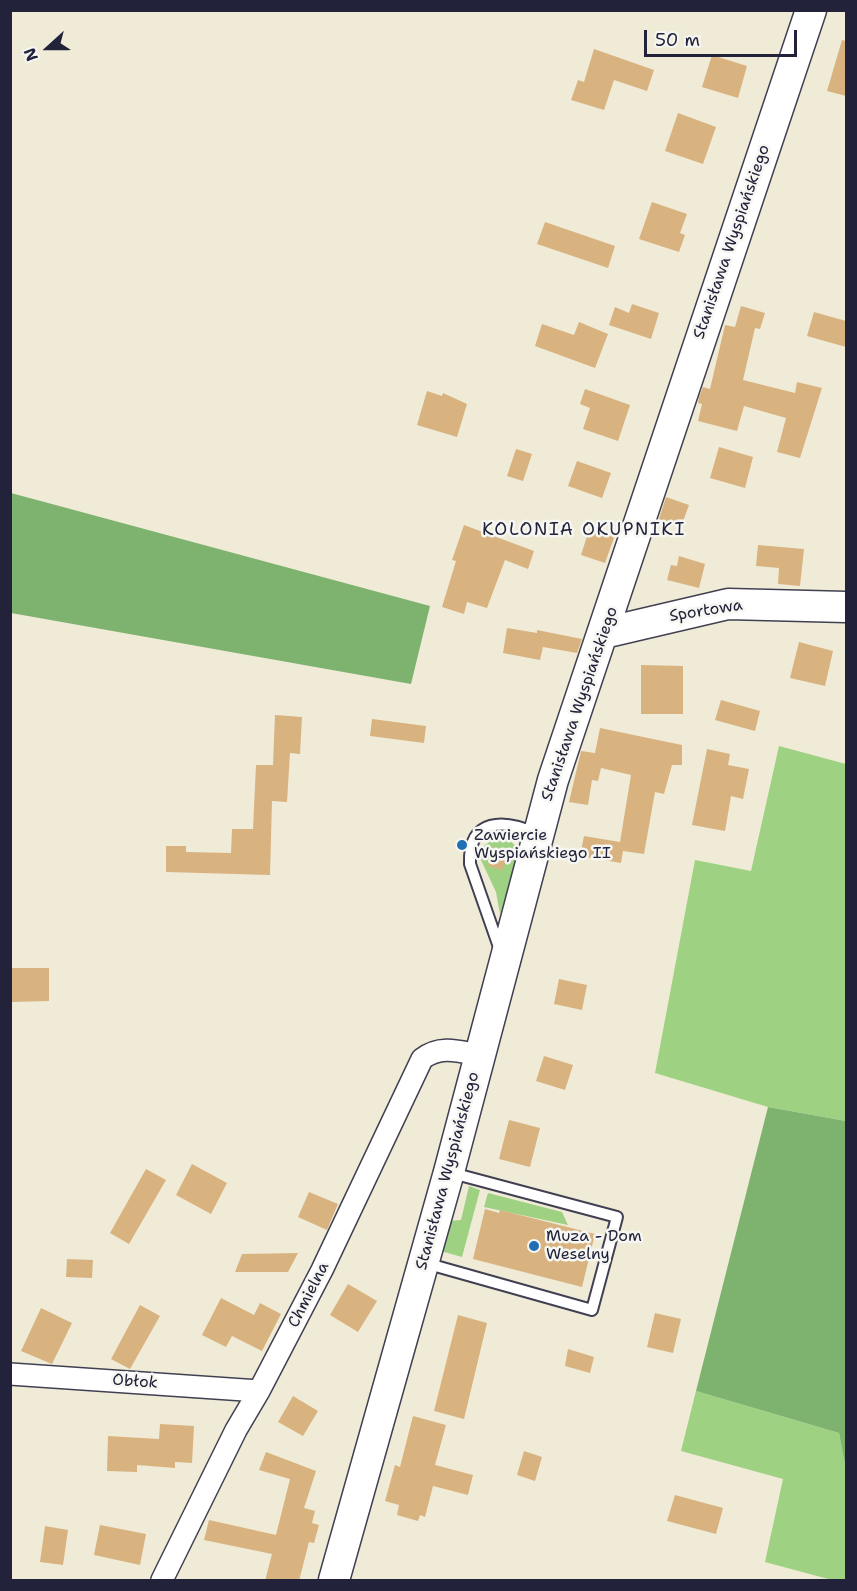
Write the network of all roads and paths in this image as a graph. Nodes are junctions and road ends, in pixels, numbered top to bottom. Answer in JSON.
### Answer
{"nodes":[{"id":1,"x":811,"y":10,"type":"edge"},
{"id":2,"x":846,"y":607,"type":"edge"},
{"id":3,"x":604,"y":633,"type":"junction"},
{"id":4,"x":538,"y":835,"type":"junction"},
{"id":5,"x":503,"y":962,"type":"junction"},
{"id":6,"x":478,"y":1055,"type":"junction"},
{"id":7,"x":449,"y":1172,"type":"junction"},
{"id":8,"x":423,"y":1263,"type":"junction"},
{"id":9,"x":10,"y":1374,"type":"edge"},
{"id":10,"x":259,"y":1391,"type":"junction"},
{"id":11,"x":162,"y":1581,"type":"edge"},
{"id":12,"x":334,"y":1581,"type":"edge"}],
"edges":[{"from":1,"to":3,"type":"street","name":"Stanisława Wyspiańskiego"},
{"from":2,"to":3,"type":"street","name":"Sportowa"},
{"from":3,"to":4,"type":"street","name":"Stanisława Wyspiańskiego"},
{"from":4,"to":5,"type":"street","name":"Stanisława Wyspiańskiego"},
{"from":4,"to":5,"type":"lane"},
{"from":5,"to":6,"type":"street","name":"Stanisława Wyspiańskiego"},
{"from":6,"to":7,"type":"street","name":"Stanisława Wyspiańskiego"},
{"from":6,"to":10,"type":"street","name":"Chmielna"},
{"from":7,"to":8,"type":"street","name":"Stanisława Wyspiańskiego"},
{"from":7,"to":8,"type":"lane"},
{"from":8,"to":12,"type":"street","name":"Stanisława Wyspiańskiego"},
{"from":9,"to":10,"type":"street","name":"Obłok"},
{"from":10,"to":11,"type":"street","name":"Chmielna"}]}
